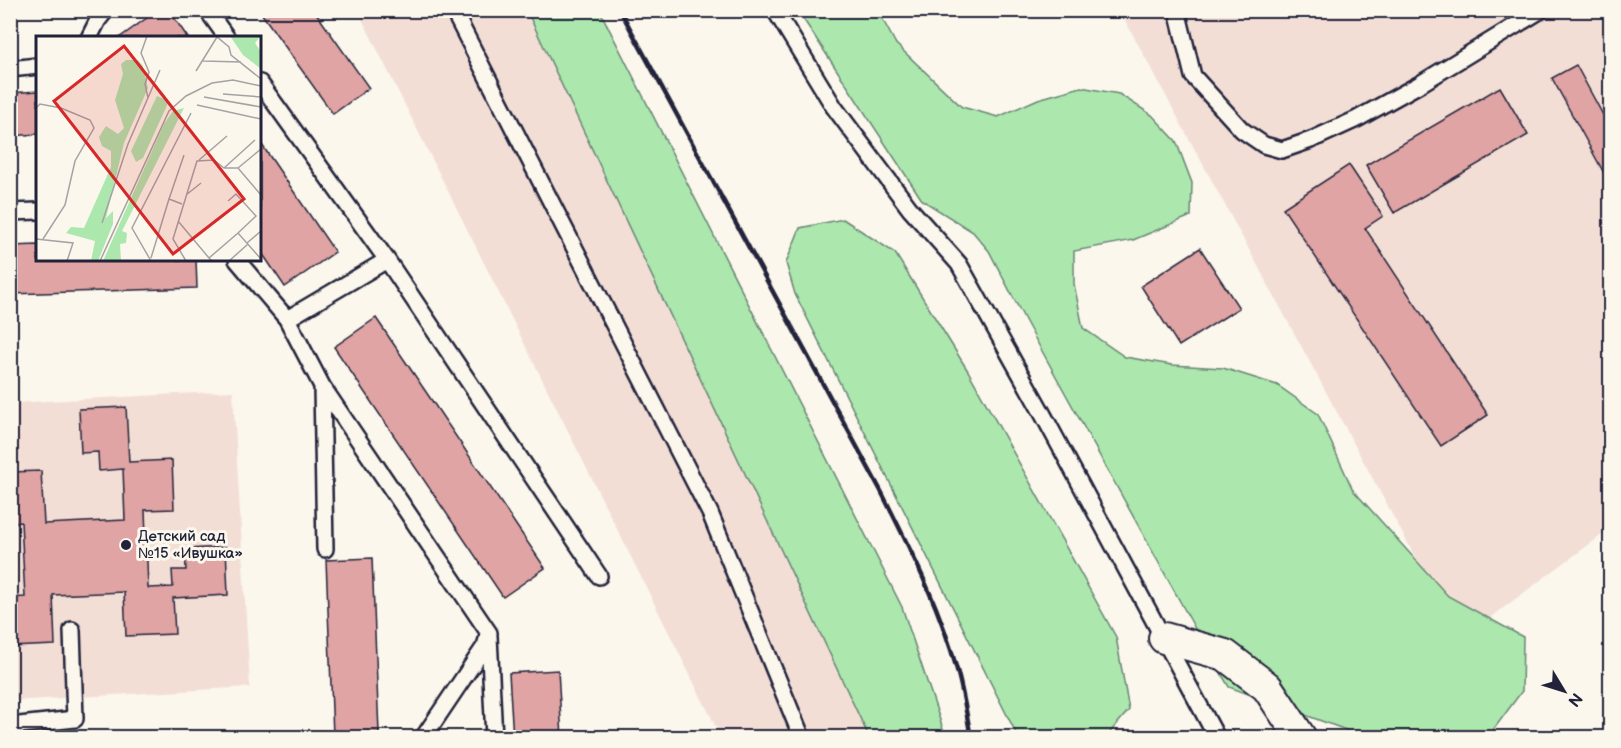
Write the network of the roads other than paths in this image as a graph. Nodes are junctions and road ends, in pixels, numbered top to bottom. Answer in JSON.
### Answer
{"nodes":[{"id":1,"x":106,"y":10,"type":"edge"},
{"id":2,"x":207,"y":10,"type":"edge"},
{"id":3,"x":453,"y":10,"type":"edge"},
{"id":4,"x":775,"y":10,"type":"edge"},
{"id":5,"x":1177,"y":10,"type":"edge"},
{"id":6,"x":1541,"y":10,"type":"edge"},
{"id":7,"x":91,"y":36,"type":"edge"},
{"id":8,"x":226,"y":36,"type":"edge"},
{"id":9,"x":36,"y":66,"type":"edge"},
{"id":10,"x":10,"y":69,"type":"edge"},
{"id":11,"x":261,"y":84,"type":"edge"},
{"id":12,"x":36,"y":211,"type":"edge"},
{"id":13,"x":10,"y":212,"type":"edge"},
{"id":14,"x":387,"y":260,"type":"junction"},
{"id":15,"x":238,"y":261,"type":"edge"},
{"id":16,"x":287,"y":319,"type":"junction"},
{"id":17,"x":322,"y":387,"type":"junction"},
{"id":18,"x":325,"y":549,"type":"dead end"},
{"id":19,"x":599,"y":576,"type":"dead end"},
{"id":20,"x":72,"y":630,"type":"dead end"},
{"id":21,"x":489,"y":633,"type":"junction"},
{"id":22,"x":1164,"y":638,"type":"junction"},
{"id":23,"x":10,"y":726,"type":"edge"},
{"id":24,"x":423,"y":738,"type":"edge"},
{"id":25,"x":494,"y":738,"type":"edge"},
{"id":26,"x":802,"y":738,"type":"edge"},
{"id":27,"x":1217,"y":738,"type":"edge"},
{"id":28,"x":1300,"y":738,"type":"edge"}],
"edges":[{"from":1,"to":7,"type":"lane"},
{"from":2,"to":8,"type":"lane"},
{"from":3,"to":26,"type":"lane"},
{"from":4,"to":22,"type":"lane"},
{"from":5,"to":6,"type":"lane"},
{"from":9,"to":10,"type":"lane"},
{"from":11,"to":14,"type":"lane"},
{"from":12,"to":13,"type":"lane"},
{"from":14,"to":16,"type":"lane"},
{"from":14,"to":19,"type":"lane"},
{"from":15,"to":16,"type":"lane"},
{"from":16,"to":17,"type":"lane"},
{"from":17,"to":18,"type":"lane"},
{"from":17,"to":21,"type":"lane"},
{"from":20,"to":23,"type":"lane"},
{"from":21,"to":24,"type":"lane"},
{"from":21,"to":25,"type":"lane"},
{"from":22,"to":27,"type":"lane"},
{"from":22,"to":28,"type":"street"}]}
